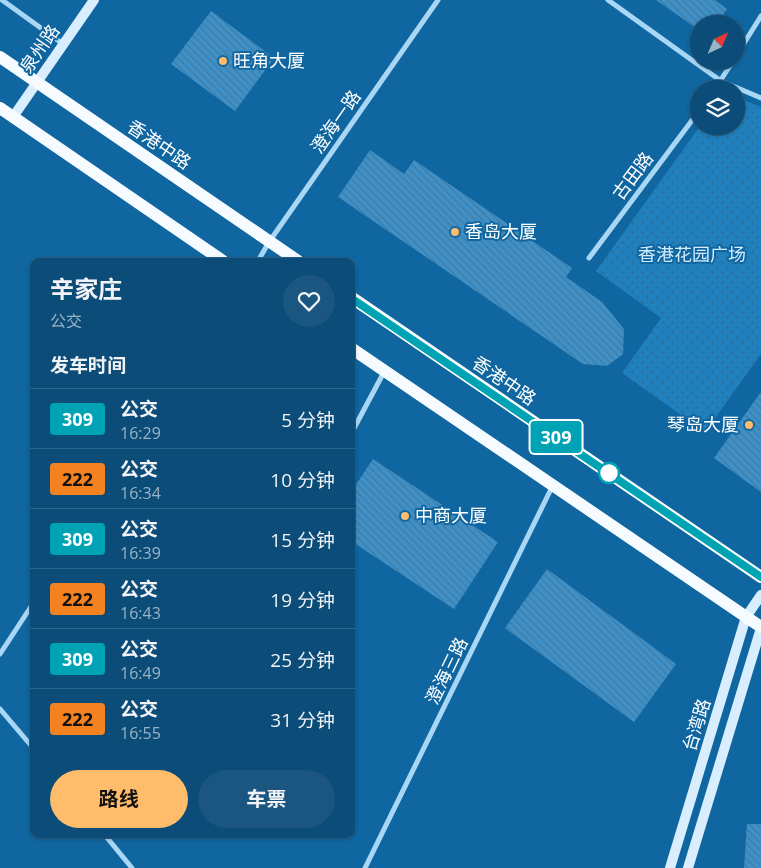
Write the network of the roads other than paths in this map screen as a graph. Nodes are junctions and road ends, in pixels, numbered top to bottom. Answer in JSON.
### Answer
{"nodes":[{"id":1,"x":2,"y":0,"type":"edge"},
{"id":2,"x":94,"y":0,"type":"edge"},
{"id":3,"x":438,"y":0,"type":"edge"},
{"id":4,"x":608,"y":0,"type":"edge"},
{"id":5,"x":761,"y":16,"type":"edge"},
{"id":6,"x":745,"y":42,"type":"edge"},
{"id":7,"x":63,"y":44,"type":"junction"},
{"id":8,"x":0,"y":57,"type":"edge"},
{"id":9,"x":718,"y":80,"type":"edge"},
{"id":10,"x":36,"y":82,"type":"junction"},
{"id":11,"x":745,"y":92,"type":"edge"},
{"id":12,"x":761,"y":98,"type":"edge"},
{"id":13,"x":0,"y":108,"type":"edge"},
{"id":14,"x":13,"y":116,"type":"junction"},
{"id":15,"x":690,"y":123,"type":"edge"},
{"id":16,"x":269,"y":242,"type":"junction"},
{"id":17,"x":219,"y":258,"type":"edge"},
{"id":18,"x":260,"y":258,"type":"edge"},
{"id":19,"x":293,"y":258,"type":"edge"},
{"id":20,"x":589,"y":258,"type":"dead end"},
{"id":21,"x":355,"y":301,"type":"edge"},
{"id":22,"x":355,"y":351,"type":"edge"},
{"id":23,"x":384,"y":371,"type":"junction"},
{"id":24,"x":355,"y":426,"type":"edge"},
{"id":25,"x":553,"y":486,"type":"junction"},
{"id":26,"x":761,"y":577,"type":"edge"},
{"id":27,"x":761,"y":595,"type":"edge"},
{"id":28,"x":30,"y":608,"type":"edge"},
{"id":29,"x":746,"y":617,"type":"junction"},
{"id":30,"x":761,"y":628,"type":"edge"},
{"id":31,"x":0,"y":654,"type":"edge"},
{"id":32,"x":0,"y":709,"type":"edge"},
{"id":33,"x":30,"y":745,"type":"edge"},
{"id":34,"x":107,"y":838,"type":"edge"},
{"id":35,"x":132,"y":868,"type":"edge"},
{"id":36,"x":366,"y":868,"type":"edge"},
{"id":37,"x":670,"y":868,"type":"edge"},
{"id":38,"x":688,"y":868,"type":"edge"}],
"edges":[{"from":1,"to":7,"type":"street"},
{"from":2,"to":7,"type":"street","name":"泉州路"},
{"from":3,"to":16,"type":"street","name":"澄海一路"},
{"from":4,"to":9,"type":"street"},
{"from":5,"to":6,"type":"street"},
{"from":7,"to":10,"type":"street","name":"泉州路"},
{"from":8,"to":10,"type":"main road","name":"香港中路"},
{"from":10,"to":14,"type":"street","name":"泉州路"},
{"from":10,"to":16,"type":"main road","name":"香港中路"},
{"from":11,"to":12,"type":"street"},
{"from":13,"to":14,"type":"main road"},
{"from":14,"to":17,"type":"main road"},
{"from":15,"to":20,"type":"street","name":"古田路"},
{"from":16,"to":18,"type":"street","name":"澄海一路"},
{"from":16,"to":19,"type":"main road","name":"香港中路"},
{"from":21,"to":26,"type":"main road","name":"香港中路"},
{"from":22,"to":23,"type":"main road"},
{"from":23,"to":24,"type":"street"},
{"from":23,"to":25,"type":"main road"},
{"from":25,"to":29,"type":"main road"},
{"from":25,"to":36,"type":"street","name":"澄海三路"},
{"from":27,"to":29,"type":"street","name":"台湾路"},
{"from":28,"to":31,"type":"street"},
{"from":29,"to":30,"type":"main road"},
{"from":29,"to":37,"type":"street","name":"台湾路"},
{"from":30,"to":38,"type":"street","name":"台湾路"},
{"from":32,"to":33,"type":"street"},
{"from":34,"to":35,"type":"street"}]}
